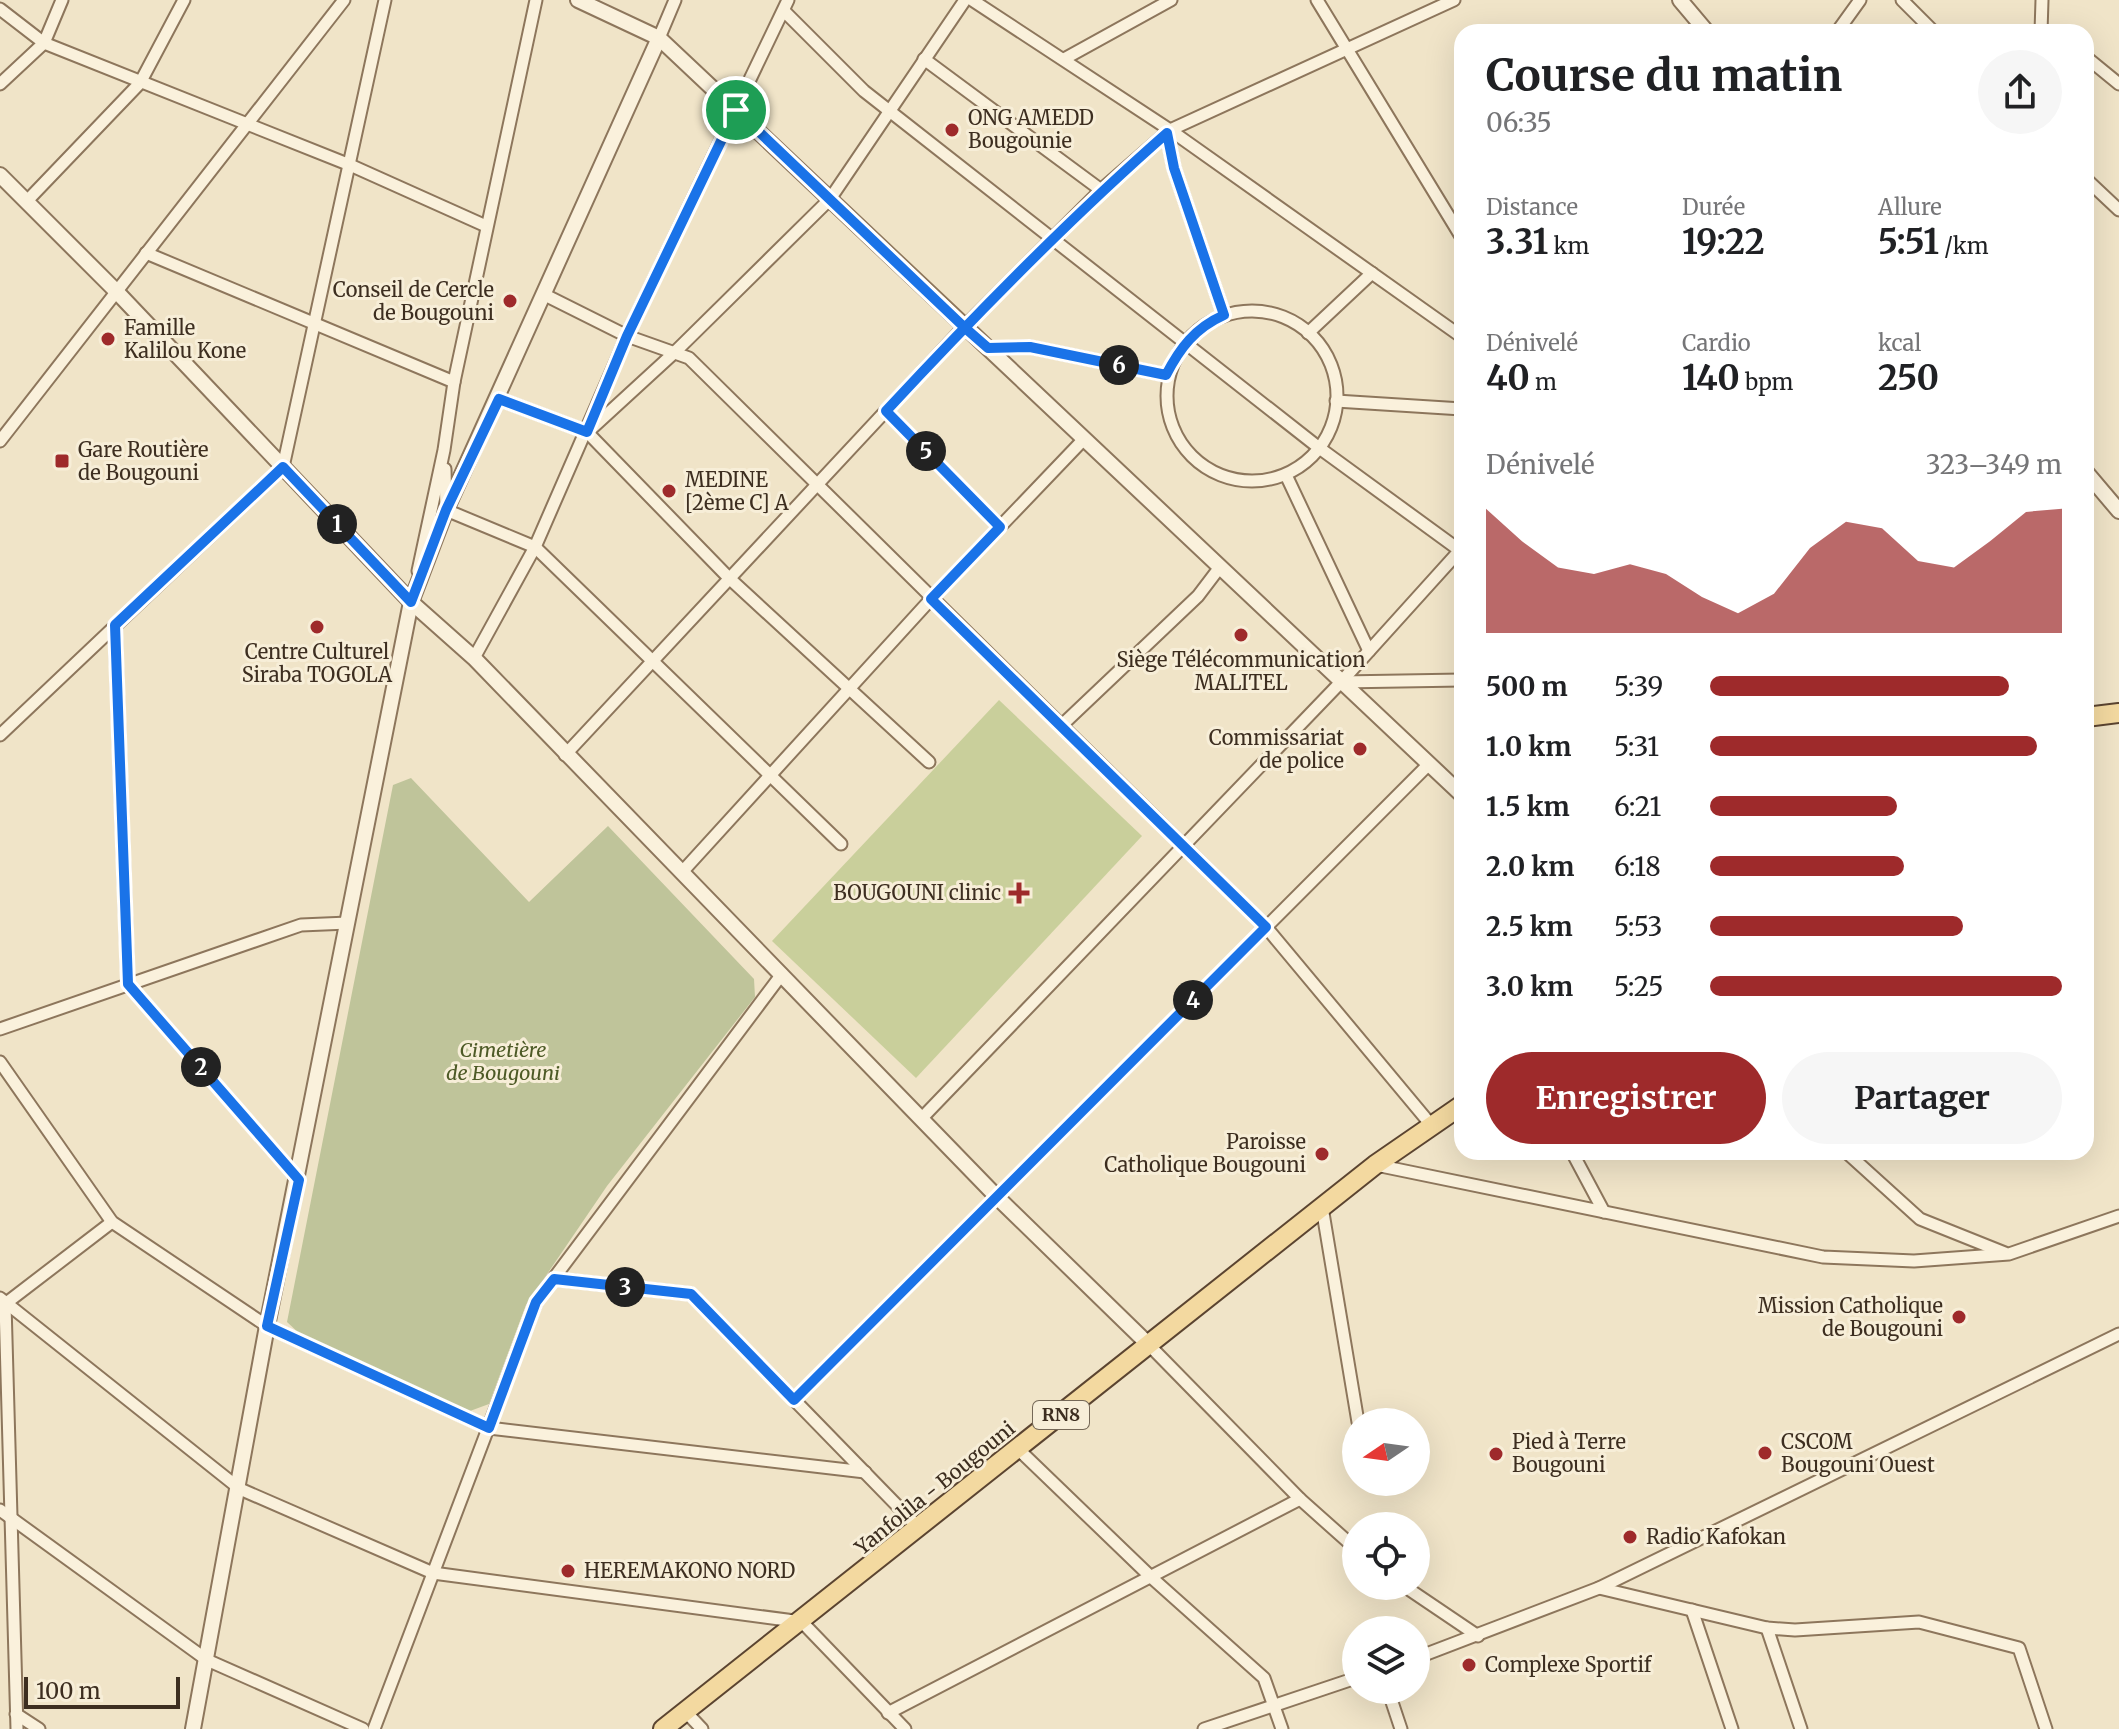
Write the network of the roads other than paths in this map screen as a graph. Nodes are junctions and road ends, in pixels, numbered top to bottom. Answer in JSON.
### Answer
{"nodes":[{"id":1,"x":62,"y":0,"type":"edge"},
{"id":2,"x":184,"y":0,"type":"edge"},
{"id":3,"x":344,"y":0,"type":"edge"},
{"id":4,"x":385,"y":0,"type":"edge"},
{"id":5,"x":536,"y":0,"type":"edge"},
{"id":6,"x":578,"y":0,"type":"edge"},
{"id":7,"x":675,"y":0,"type":"edge"},
{"id":8,"x":965,"y":0,"type":"edge"},
{"id":9,"x":972,"y":0,"type":"edge"},
{"id":10,"x":1171,"y":0,"type":"edge"},
{"id":11,"x":1317,"y":0,"type":"edge"},
{"id":12,"x":1454,"y":0,"type":"edge"},
{"id":13,"x":1680,"y":0,"type":"edge"},
{"id":14,"x":1860,"y":0,"type":"edge"},
{"id":15,"x":1902,"y":0,"type":"edge"},
{"id":16,"x":2042,"y":0,"type":"edge"},
{"id":17,"x":786,"y":5,"type":"edge"},
{"id":18,"x":0,"y":9,"type":"edge"},
{"id":19,"x":1696,"y":24,"type":"edge"},
{"id":20,"x":1843,"y":24,"type":"edge"},
{"id":21,"x":1926,"y":24,"type":"edge"},
{"id":22,"x":2042,"y":24,"type":"edge"},
{"id":23,"x":659,"y":38,"type":"junction"},
{"id":24,"x":44,"y":43,"type":"junction"},
{"id":25,"x":1347,"y":49,"type":"junction"},
{"id":26,"x":924,"y":59,"type":"junction"},
{"id":27,"x":1064,"y":59,"type":"junction"},
{"id":28,"x":2094,"y":64,"type":"edge"},
{"id":29,"x":140,"y":83,"type":"junction"},
{"id":30,"x":0,"y":84,"type":"edge"},
{"id":31,"x":2119,"y":84,"type":"edge"},
{"id":32,"x":888,"y":109,"type":"junction"},
{"id":33,"x":736,"y":110,"type":"junction"},
{"id":34,"x":246,"y":126,"type":"junction"},
{"id":35,"x":1169,"y":131,"type":"junction"},
{"id":36,"x":350,"y":165,"type":"junction"},
{"id":37,"x":0,"y":175,"type":"edge"},
{"id":38,"x":2094,"y":187,"type":"edge"},
{"id":39,"x":1101,"y":190,"type":"junction"},
{"id":40,"x":830,"y":199,"type":"junction"},
{"id":41,"x":26,"y":202,"type":"junction"},
{"id":42,"x":2119,"y":210,"type":"edge"},
{"id":43,"x":1454,"y":220,"type":"edge"},
{"id":44,"x":486,"y":226,"type":"junction"},
{"id":45,"x":1053,"y":238,"type":"junction"},
{"id":46,"x":146,"y":253,"type":"junction"},
{"id":47,"x":1372,"y":273,"type":"junction"},
{"id":48,"x":116,"y":291,"type":"junction"},
{"id":49,"x":545,"y":295,"type":"junction"},
{"id":50,"x":1224,"y":315,"type":"junction"},
{"id":51,"x":313,"y":324,"type":"junction"},
{"id":52,"x":964,"y":327,"type":"junction"},
{"id":53,"x":1454,"y":331,"type":"edge"},
{"id":54,"x":1308,"y":333,"type":"junction"},
{"id":55,"x":627,"y":336,"type":"junction"},
{"id":56,"x":1187,"y":342,"type":"junction"},
{"id":57,"x":988,"y":348,"type":"junction"},
{"id":58,"x":675,"y":352,"type":"junction"},
{"id":59,"x":1166,"y":375,"type":"junction"},
{"id":60,"x":454,"y":382,"type":"junction"},
{"id":61,"x":499,"y":399,"type":"junction"},
{"id":62,"x":1336,"y":401,"type":"junction"},
{"id":63,"x":1454,"y":408,"type":"edge"},
{"id":64,"x":886,"y":411,"type":"junction"},
{"id":65,"x":587,"y":432,"type":"junction"},
{"id":66,"x":1084,"y":439,"type":"junction"},
{"id":67,"x":0,"y":441,"type":"edge"},
{"id":68,"x":1318,"y":447,"type":"junction"},
{"id":69,"x":444,"y":450,"type":"junction"},
{"id":70,"x":283,"y":467,"type":"junction"},
{"id":71,"x":1286,"y":475,"type":"junction"},
{"id":72,"x":2094,"y":481,"type":"edge"},
{"id":73,"x":815,"y":486,"type":"junction"},
{"id":74,"x":446,"y":510,"type":"junction"},
{"id":75,"x":2119,"y":511,"type":"edge"},
{"id":76,"x":1000,"y":527,"type":"junction"},
{"id":77,"x":1454,"y":545,"type":"edge"},
{"id":78,"x":535,"y":547,"type":"junction"},
{"id":79,"x":1454,"y":558,"type":"edge"},
{"id":80,"x":1220,"y":567,"type":"junction"},
{"id":81,"x":729,"y":578,"type":"junction"},
{"id":82,"x":931,"y":599,"type":"junction"},
{"id":83,"x":411,"y":602,"type":"junction"},
{"id":84,"x":115,"y":625,"type":"junction"},
{"id":85,"x":1369,"y":651,"type":"junction"},
{"id":86,"x":474,"y":658,"type":"junction"},
{"id":87,"x":652,"y":661,"type":"junction"},
{"id":88,"x":1454,"y":680,"type":"edge"},
{"id":89,"x":1341,"y":682,"type":"junction"},
{"id":90,"x":851,"y":690,"type":"junction"},
{"id":91,"x":2119,"y":713,"type":"edge"},
{"id":92,"x":2094,"y":716,"type":"edge"},
{"id":93,"x":1061,"y":726,"type":"junction"},
{"id":94,"x":0,"y":735,"type":"edge"},
{"id":95,"x":565,"y":755,"type":"junction"},
{"id":96,"x":929,"y":762,"type":"dead end"},
{"id":97,"x":1429,"y":764,"type":"junction"},
{"id":98,"x":769,"y":778,"type":"junction"},
{"id":99,"x":1454,"y":787,"type":"edge"},
{"id":100,"x":841,"y":844,"type":"dead end"},
{"id":101,"x":1183,"y":847,"type":"junction"},
{"id":102,"x":683,"y":871,"type":"junction"},
{"id":103,"x":348,"y":923,"type":"junction"},
{"id":104,"x":1266,"y":927,"type":"junction"},
{"id":105,"x":782,"y":974,"type":"junction"},
{"id":106,"x":128,"y":984,"type":"junction"},
{"id":107,"x":0,"y":1029,"type":"edge"},
{"id":108,"x":0,"y":1062,"type":"edge"},
{"id":109,"x":1454,"y":1111,"type":"edge"},
{"id":110,"x":921,"y":1119,"type":"junction"},
{"id":111,"x":1432,"y":1126,"type":"junction"},
{"id":112,"x":1576,"y":1160,"type":"edge"},
{"id":113,"x":1855,"y":1160,"type":"edge"},
{"id":114,"x":1375,"y":1165,"type":"junction"},
{"id":115,"x":299,"y":1180,"type":"junction"},
{"id":116,"x":997,"y":1197,"type":"junction"},
{"id":117,"x":1322,"y":1207,"type":"junction"},
{"id":118,"x":1604,"y":1212,"type":"junction"},
{"id":119,"x":2119,"y":1216,"type":"edge"},
{"id":120,"x":112,"y":1222,"type":"junction"},
{"id":121,"x":2009,"y":1254,"type":"junction"},
{"id":122,"x":554,"y":1279,"type":"junction"},
{"id":123,"x":3,"y":1301,"type":"edge"},
{"id":124,"x":267,"y":1326,"type":"junction"},
{"id":125,"x":2119,"y":1334,"type":"edge"},
{"id":126,"x":1149,"y":1345,"type":"junction"},
{"id":127,"x":794,"y":1400,"type":"junction"},
{"id":128,"x":1356,"y":1408,"type":"edge"},
{"id":129,"x":489,"y":1428,"type":"junction"},
{"id":130,"x":1018,"y":1449,"type":"junction"},
{"id":131,"x":865,"y":1472,"type":"junction"},
{"id":132,"x":240,"y":1489,"type":"junction"},
{"id":133,"x":1300,"y":1499,"type":"junction"},
{"id":134,"x":4,"y":1513,"type":"edge"},
{"id":135,"x":919,"y":1528,"type":"junction"},
{"id":136,"x":1342,"y":1536,"type":"edge"},
{"id":137,"x":433,"y":1573,"type":"junction"},
{"id":138,"x":1152,"y":1578,"type":"junction"},
{"id":139,"x":1599,"y":1588,"type":"junction"},
{"id":140,"x":1425,"y":1600,"type":"edge"},
{"id":141,"x":1692,"y":1610,"type":"junction"},
{"id":142,"x":802,"y":1622,"type":"junction"},
{"id":143,"x":1767,"y":1628,"type":"junction"},
{"id":144,"x":1478,"y":1636,"type":"junction"},
{"id":145,"x":1430,"y":1653,"type":"edge"},
{"id":146,"x":207,"y":1660,"type":"junction"},
{"id":147,"x":1342,"y":1683,"type":"edge"},
{"id":148,"x":1393,"y":1704,"type":"edge"},
{"id":149,"x":1274,"y":1706,"type":"junction"},
{"id":150,"x":685,"y":1711,"type":"junction"},
{"id":151,"x":888,"y":1713,"type":"junction"},
{"id":152,"x":16,"y":1714,"type":"junction"},
{"id":153,"x":17,"y":1729,"type":"edge"},
{"id":154,"x":39,"y":1729,"type":"edge"},
{"id":155,"x":193,"y":1729,"type":"edge"},
{"id":156,"x":363,"y":1729,"type":"edge"},
{"id":157,"x":374,"y":1729,"type":"edge"},
{"id":158,"x":663,"y":1729,"type":"edge"},
{"id":159,"x":702,"y":1729,"type":"edge"},
{"id":160,"x":905,"y":1729,"type":"edge"},
{"id":161,"x":1204,"y":1729,"type":"edge"},
{"id":162,"x":1282,"y":1729,"type":"edge"},
{"id":163,"x":1401,"y":1729,"type":"edge"},
{"id":164,"x":1732,"y":1729,"type":"edge"},
{"id":165,"x":1801,"y":1729,"type":"edge"},
{"id":166,"x":2046,"y":1729,"type":"edge"}],
"edges":[{"from":1,"to":24,"type":"street"},
{"from":2,"to":29,"type":"street"},
{"from":3,"to":34,"type":"street"},
{"from":4,"to":36,"type":"street"},
{"from":5,"to":44,"type":"street"},
{"from":6,"to":23,"type":"street"},
{"from":7,"to":23,"type":"street"},
{"from":8,"to":26,"type":"street"},
{"from":9,"to":27,"type":"street"},
{"from":10,"to":27,"type":"street"},
{"from":11,"to":25,"type":"street"},
{"from":12,"to":25,"type":"street"},
{"from":13,"to":19,"type":"street"},
{"from":14,"to":20,"type":"street"},
{"from":15,"to":21,"type":"street"},
{"from":16,"to":22,"type":"street"},
{"from":17,"to":32,"type":"street"},
{"from":17,"to":33,"type":"street"},
{"from":18,"to":24,"type":"street"},
{"from":23,"to":33,"type":"street"},
{"from":23,"to":49,"type":"street"},
{"from":24,"to":29,"type":"street"},
{"from":24,"to":30,"type":"street"},
{"from":25,"to":35,"type":"street"},
{"from":25,"to":43,"type":"street"},
{"from":26,"to":32,"type":"street"},
{"from":26,"to":39,"type":"street"},
{"from":27,"to":35,"type":"street"},
{"from":28,"to":31,"type":"street"},
{"from":29,"to":34,"type":"street"},
{"from":29,"to":41,"type":"street"},
{"from":32,"to":40,"type":"street"},
{"from":32,"to":45,"type":"street"},
{"from":33,"to":40,"type":"street"},
{"from":33,"to":55,"type":"street"},
{"from":34,"to":36,"type":"street"},
{"from":34,"to":46,"type":"street"},
{"from":35,"to":39,"type":"street"},
{"from":35,"to":47,"type":"street"},
{"from":35,"to":50,"type":"street"},
{"from":36,"to":44,"type":"street"},
{"from":36,"to":51,"type":"street"},
{"from":37,"to":41,"type":"street"},
{"from":38,"to":42,"type":"street"},
{"from":39,"to":45,"type":"street"},
{"from":40,"to":52,"type":"street"},
{"from":40,"to":58,"type":"street"},
{"from":41,"to":48,"type":"street"},
{"from":44,"to":60,"type":"street"},
{"from":45,"to":52,"type":"street"},
{"from":45,"to":56,"type":"street"},
{"from":46,"to":48,"type":"street"},
{"from":46,"to":51,"type":"street"},
{"from":47,"to":53,"type":"street"},
{"from":47,"to":54,"type":"street"},
{"from":48,"to":67,"type":"street"},
{"from":48,"to":70,"type":"street"},
{"from":49,"to":55,"type":"street"},
{"from":49,"to":61,"type":"street"},
{"from":50,"to":54,"type":"street"},
{"from":50,"to":56,"type":"street"},
{"from":51,"to":60,"type":"street"},
{"from":51,"to":70,"type":"street"},
{"from":52,"to":57,"type":"street"},
{"from":52,"to":64,"type":"street"},
{"from":54,"to":62,"type":"street"},
{"from":55,"to":58,"type":"street"},
{"from":55,"to":65,"type":"street"},
{"from":56,"to":59,"type":"street"},
{"from":56,"to":68,"type":"street"},
{"from":57,"to":59,"type":"street"},
{"from":57,"to":66,"type":"street"},
{"from":58,"to":65,"type":"street"},
{"from":58,"to":73,"type":"street"},
{"from":59,"to":71,"type":"street"},
{"from":60,"to":69,"type":"street"},
{"from":61,"to":65,"type":"street"},
{"from":61,"to":74,"type":"street"},
{"from":62,"to":63,"type":"street"},
{"from":62,"to":68,"type":"street"},
{"from":64,"to":73,"type":"street"},
{"from":64,"to":76,"type":"street"},
{"from":65,"to":78,"type":"street"},
{"from":65,"to":81,"type":"street"},
{"from":66,"to":76,"type":"street"},
{"from":66,"to":80,"type":"street"},
{"from":68,"to":71,"type":"street"},
{"from":68,"to":77,"type":"street"},
{"from":69,"to":74,"type":"street"},
{"from":69,"to":83,"type":"street"},
{"from":70,"to":83,"type":"street"},
{"from":70,"to":84,"type":"street"},
{"from":71,"to":85,"type":"street"},
{"from":72,"to":75,"type":"street"},
{"from":73,"to":81,"type":"street"},
{"from":73,"to":82,"type":"street"},
{"from":74,"to":78,"type":"street"},
{"from":74,"to":83,"type":"street"},
{"from":76,"to":82,"type":"street"},
{"from":78,"to":86,"type":"street"},
{"from":78,"to":87,"type":"street"},
{"from":79,"to":85,"type":"street"},
{"from":80,"to":89,"type":"street"},
{"from":80,"to":93,"type":"street"},
{"from":81,"to":87,"type":"street"},
{"from":81,"to":90,"type":"street"},
{"from":82,"to":90,"type":"street"},
{"from":82,"to":93,"type":"street"},
{"from":83,"to":86,"type":"street"},
{"from":83,"to":103,"type":"street"},
{"from":84,"to":94,"type":"street"},
{"from":84,"to":106,"type":"street"},
{"from":85,"to":89,"type":"street"},
{"from":86,"to":95,"type":"street"},
{"from":87,"to":95,"type":"street"},
{"from":87,"to":98,"type":"street"},
{"from":88,"to":89,"type":"street"},
{"from":89,"to":97,"type":"street"},
{"from":89,"to":101,"type":"street"},
{"from":90,"to":96,"type":"street"},
{"from":90,"to":98,"type":"street"},
{"from":91,"to":92,"type":"main road"},
{"from":93,"to":101,"type":"street"},
{"from":95,"to":102,"type":"street"},
{"from":97,"to":99,"type":"street"},
{"from":97,"to":104,"type":"street"},
{"from":98,"to":100,"type":"street"},
{"from":98,"to":102,"type":"street"},
{"from":101,"to":104,"type":"street"},
{"from":101,"to":110,"type":"street"},
{"from":102,"to":105,"type":"street"},
{"from":103,"to":106,"type":"street"},
{"from":103,"to":115,"type":"street"},
{"from":104,"to":111,"type":"street"},
{"from":104,"to":116,"type":"street"},
{"from":105,"to":110,"type":"street"},
{"from":105,"to":122,"type":"street"},
{"from":106,"to":107,"type":"street"},
{"from":106,"to":115,"type":"street"},
{"from":108,"to":120,"type":"street"},
{"from":109,"to":111,"type":"main road","name":"Yanfolila - Bougouni","number":"RN8"},
{"from":110,"to":116,"type":"street"},
{"from":111,"to":114,"type":"main road","name":"Yanfolila - Bougouni","number":"RN8"},
{"from":112,"to":118,"type":"street"},
{"from":113,"to":121,"type":"street"},
{"from":114,"to":117,"type":"main road","name":"Yanfolila - Bougouni","number":"RN8"},
{"from":114,"to":118,"type":"street"},
{"from":115,"to":124,"type":"street"},
{"from":116,"to":126,"type":"street"},
{"from":116,"to":127,"type":"street"},
{"from":117,"to":126,"type":"main road","name":"Yanfolila - Bougouni","number":"RN8"},
{"from":117,"to":128,"type":"street"},
{"from":118,"to":121,"type":"street"},
{"from":119,"to":121,"type":"street"},
{"from":120,"to":123,"type":"street"},
{"from":120,"to":124,"type":"street"},
{"from":122,"to":127,"type":"street"},
{"from":122,"to":129,"type":"street"},
{"from":123,"to":132,"type":"street"},
{"from":123,"to":134,"type":"street"},
{"from":124,"to":129,"type":"street"},
{"from":124,"to":132,"type":"street"},
{"from":125,"to":139,"type":"street"},
{"from":126,"to":130,"type":"main road","name":"Yanfolila - Bougouni","number":"RN8"},
{"from":126,"to":133,"type":"street"},
{"from":127,"to":131,"type":"street"},
{"from":129,"to":131,"type":"street"},
{"from":129,"to":137,"type":"street"},
{"from":130,"to":135,"type":"main road","name":"Yanfolila - Bougouni","number":"RN8"},
{"from":130,"to":138,"type":"street"},
{"from":131,"to":135,"type":"street"},
{"from":132,"to":137,"type":"street"},
{"from":132,"to":146,"type":"street"},
{"from":133,"to":136,"type":"street"},
{"from":133,"to":138,"type":"street"},
{"from":134,"to":146,"type":"street"},
{"from":134,"to":152,"type":"street"},
{"from":135,"to":142,"type":"main road","name":"Yanfolila - Bougouni","number":"RN8"},
{"from":137,"to":142,"type":"street"},
{"from":137,"to":157,"type":"street"},
{"from":138,"to":149,"type":"street"},
{"from":138,"to":151,"type":"street"},
{"from":139,"to":141,"type":"street"},
{"from":139,"to":144,"type":"street"},
{"from":140,"to":144,"type":"street"},
{"from":141,"to":143,"type":"street"},
{"from":141,"to":164,"type":"street"},
{"from":142,"to":150,"type":"main road","name":"Yanfolila - Bougouni","number":"RN8"},
{"from":142,"to":151,"type":"street"},
{"from":143,"to":165,"type":"street"},
{"from":143,"to":166,"type":"street"},
{"from":144,"to":145,"type":"street"},
{"from":146,"to":155,"type":"street"},
{"from":146,"to":156,"type":"street"},
{"from":147,"to":149,"type":"street"},
{"from":148,"to":163,"type":"street"},
{"from":149,"to":161,"type":"street"},
{"from":149,"to":162,"type":"street"},
{"from":150,"to":158,"type":"main road","name":"Yanfolila - Bougouni","number":"RN8"},
{"from":150,"to":159,"type":"street"},
{"from":151,"to":160,"type":"street"},
{"from":152,"to":153,"type":"street"},
{"from":152,"to":154,"type":"street"}]}
